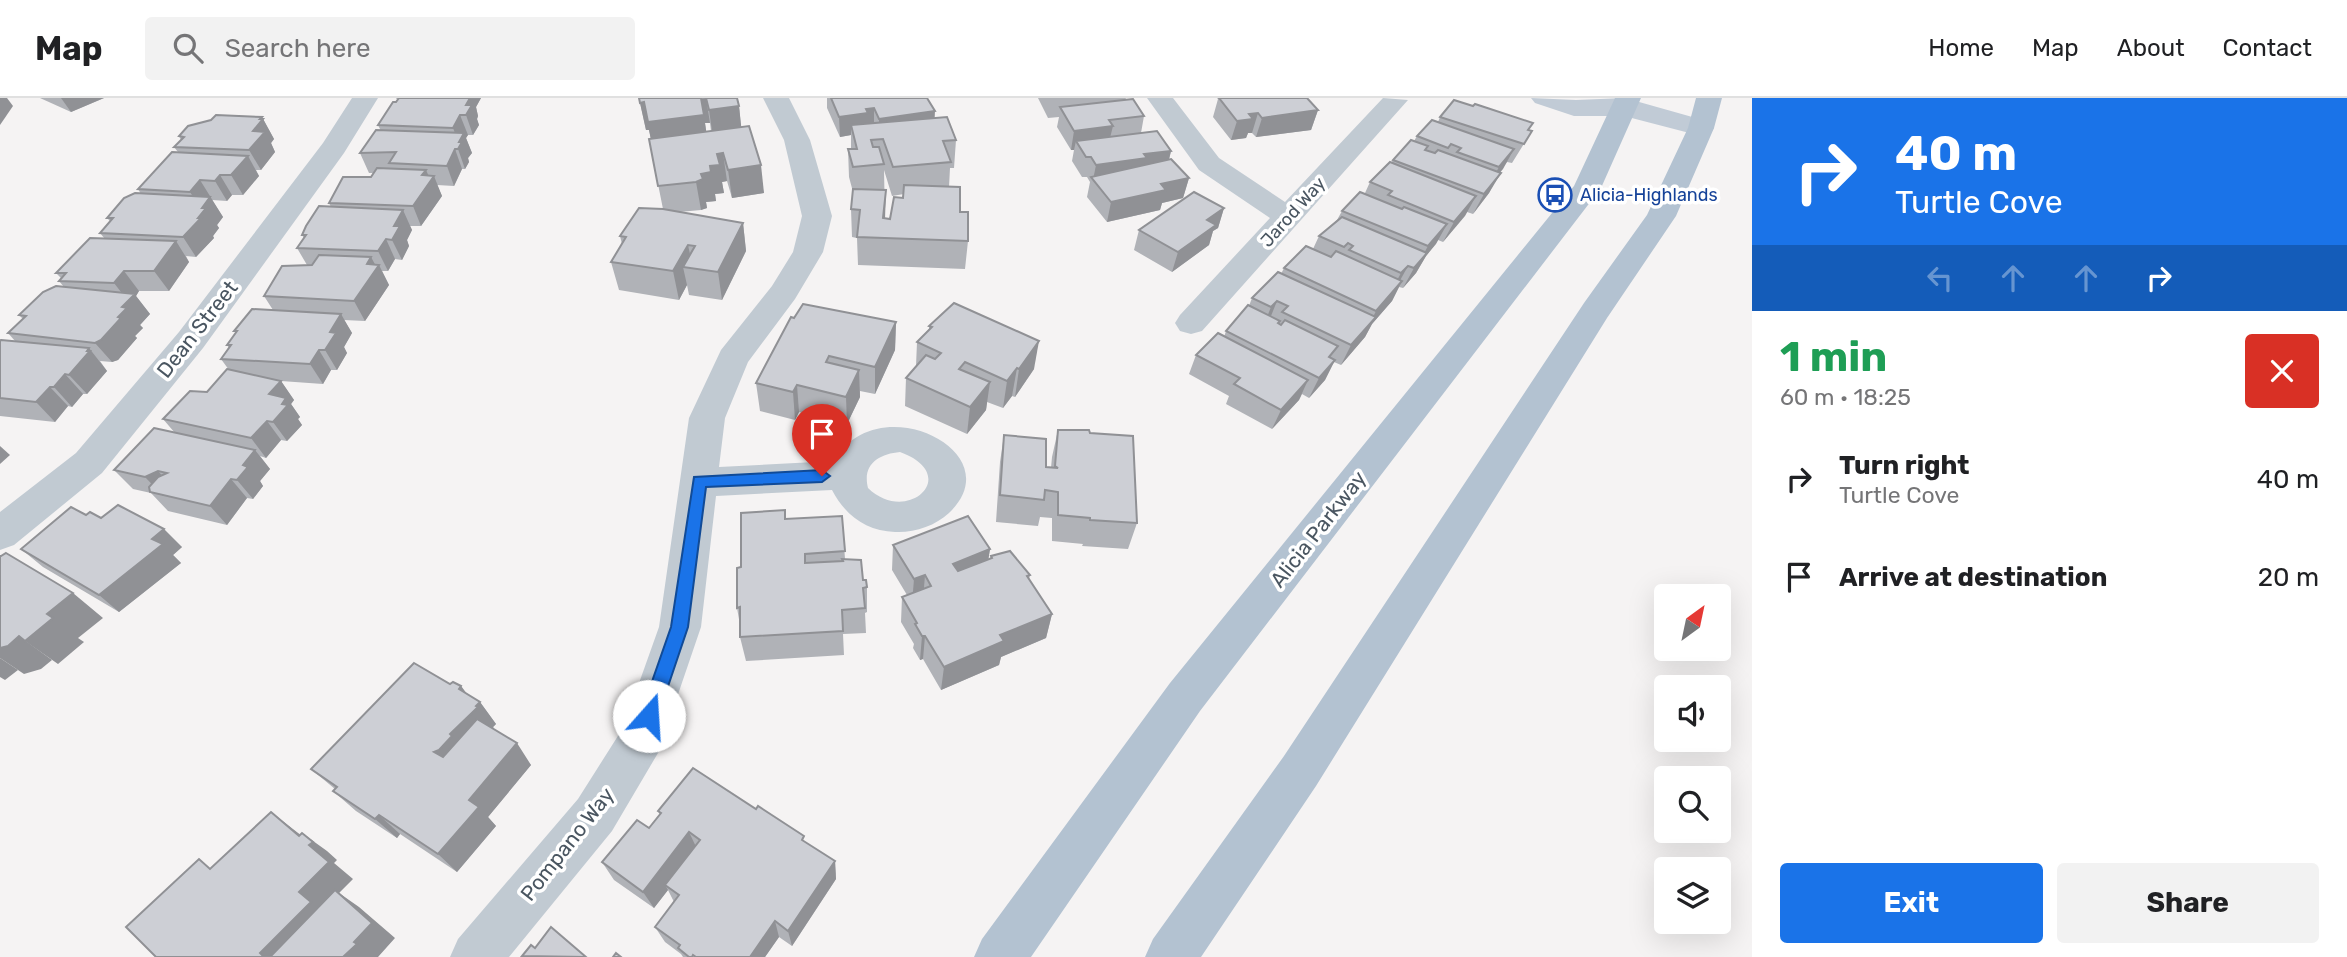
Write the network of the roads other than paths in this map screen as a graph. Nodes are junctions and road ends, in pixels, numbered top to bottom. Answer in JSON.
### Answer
{"nodes":[{"id":1,"x":365,"y":98,"type":"edge"},
{"id":2,"x":776,"y":98,"type":"edge"},
{"id":3,"x":1160,"y":98,"type":"edge"},
{"id":4,"x":1544,"y":98,"type":"edge"},
{"id":5,"x":1709,"y":98,"type":"edge"},
{"id":6,"x":1395,"y":100,"type":"dead end"},
{"id":7,"x":1619,"y":101,"type":"edge"},
{"id":8,"x":1700,"y":128,"type":"junction"},
{"id":9,"x":1288,"y":216,"type":"junction"},
{"id":10,"x":1191,"y":323,"type":"dead end"},
{"id":11,"x":847,"y":475,"type":"dead end"},
{"id":12,"x":699,"y":482,"type":"junction"},
{"id":13,"x":0,"y":534,"type":"edge"},
{"id":14,"x":476,"y":957,"type":"edge"},
{"id":15,"x":1000,"y":957,"type":"edge"},
{"id":16,"x":1171,"y":957,"type":"edge"}],
"edges":[{"from":1,"to":13,"type":"street","name":"Dean Street"},
{"from":2,"to":12,"type":"street","name":"Pompano Way"},
{"from":3,"to":9,"type":"street"},
{"from":4,"to":7,"type":"main road"},
{"from":5,"to":8,"type":"main road"},
{"from":6,"to":9,"type":"street","name":"Jarod Way"},
{"from":7,"to":8,"type":"main road"},
{"from":7,"to":15,"type":"main road","name":"Alicia Parkway"},
{"from":8,"to":16,"type":"main road"},
{"from":9,"to":10,"type":"street","name":"Jarod Way"},
{"from":11,"to":12,"type":"street"},
{"from":12,"to":14,"type":"street","name":"Pompano Way"}]}
